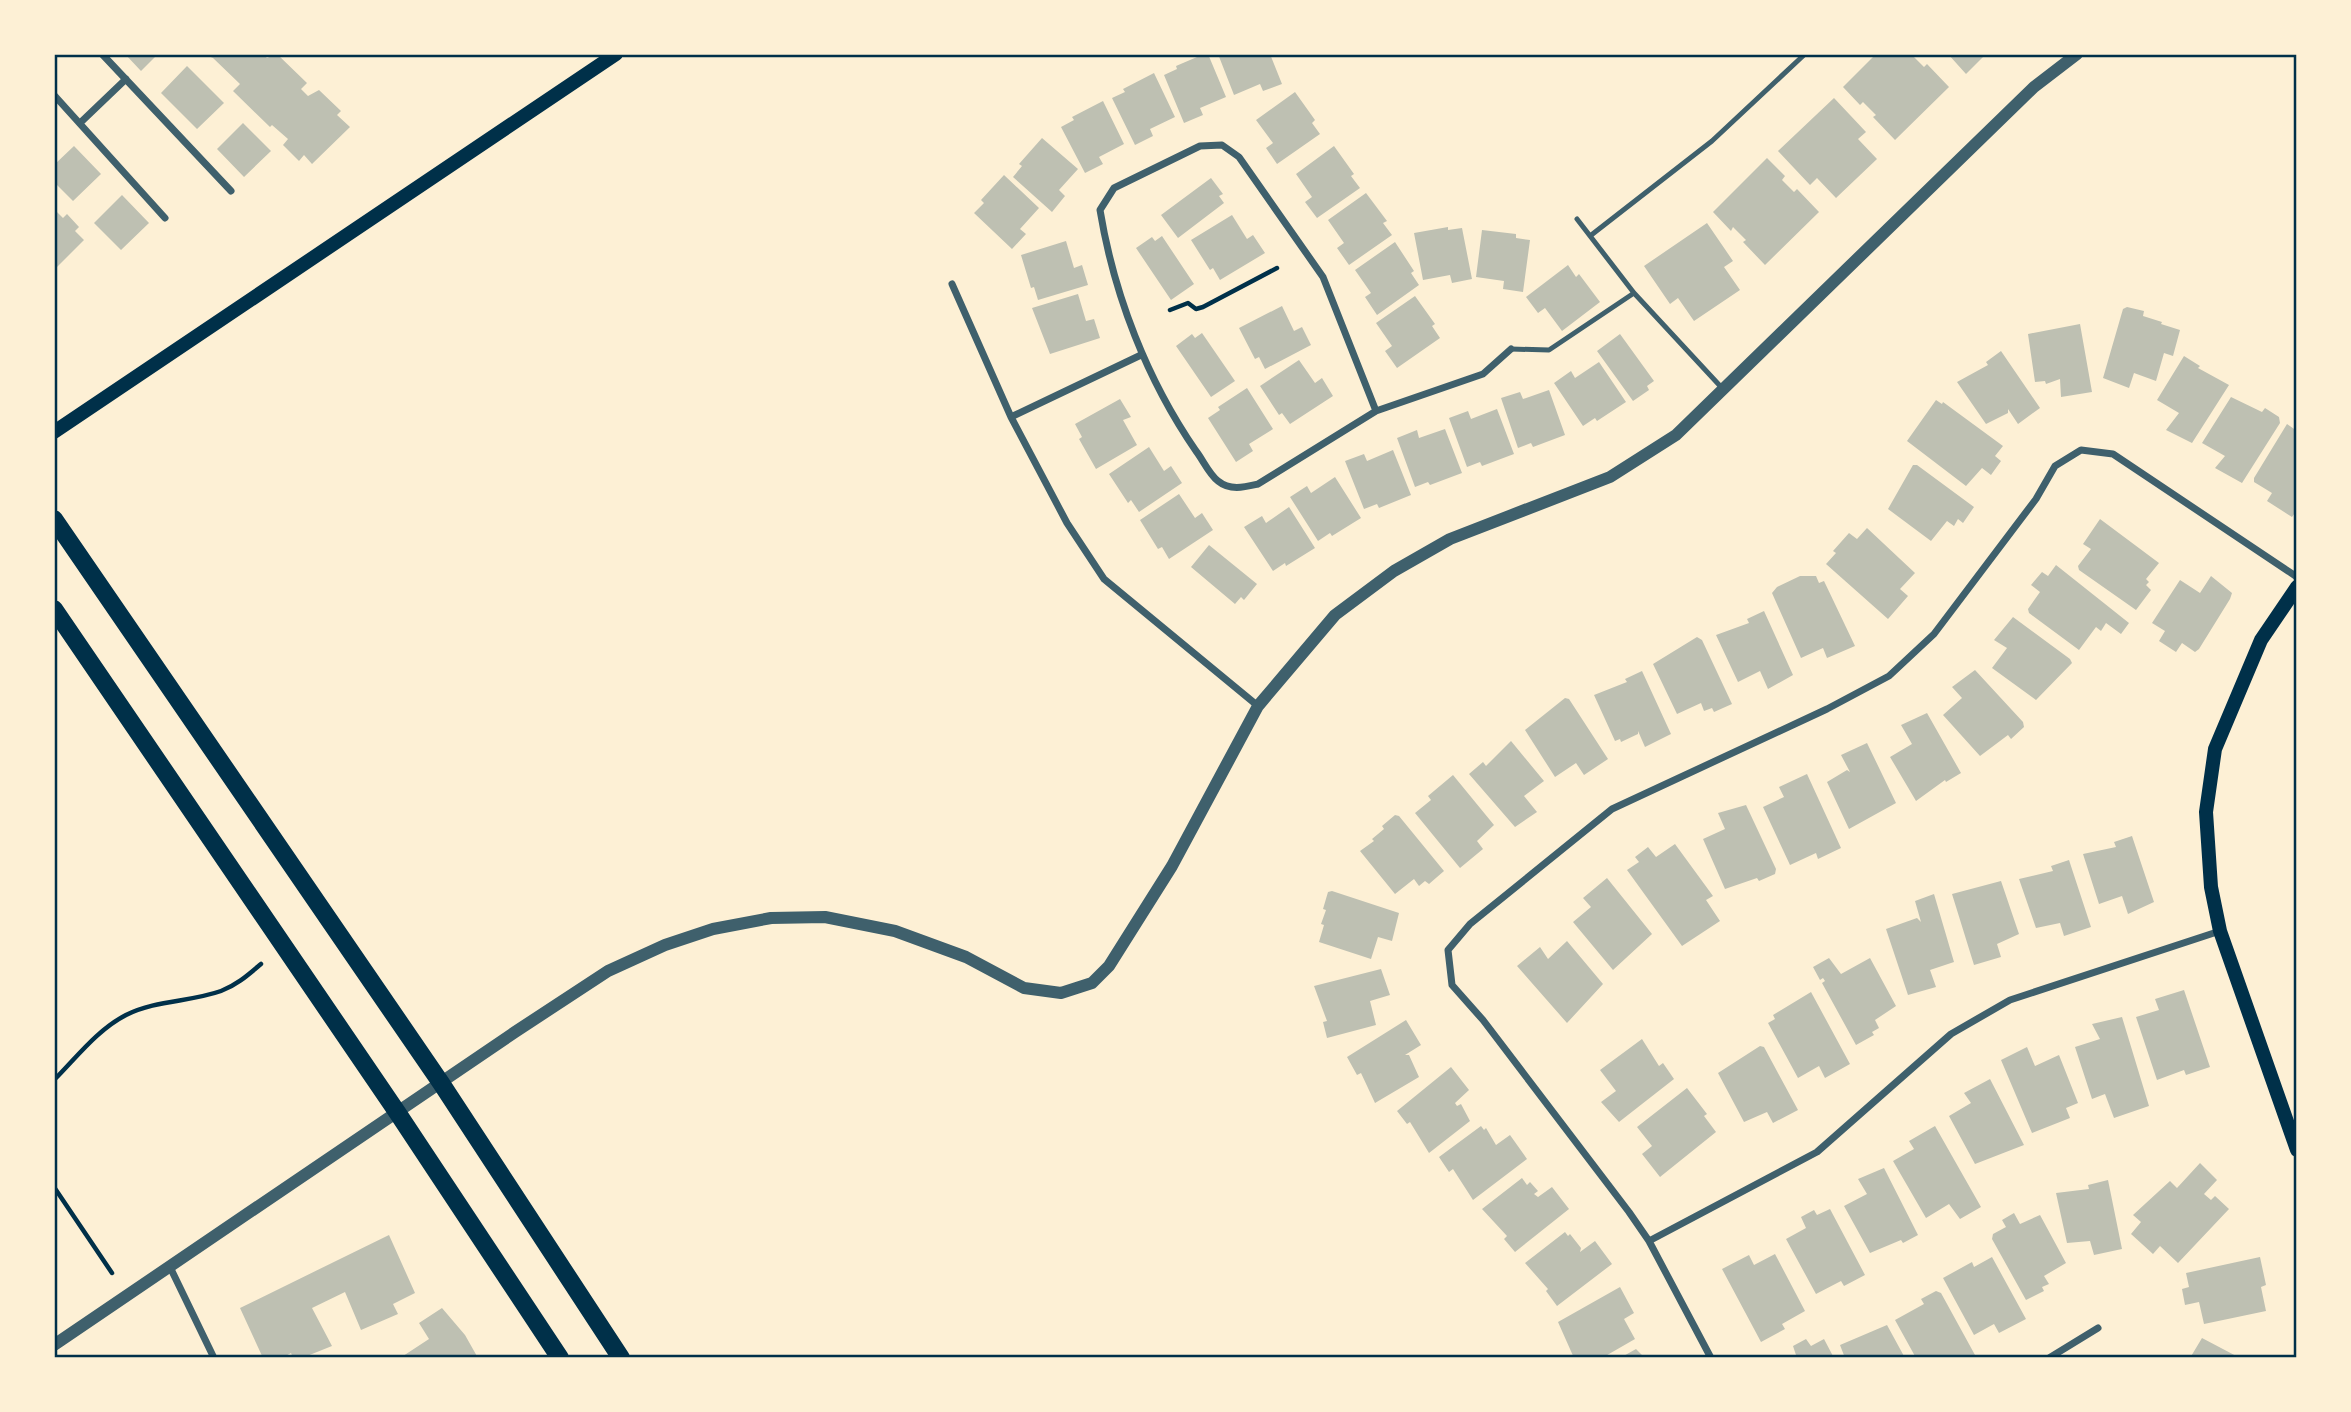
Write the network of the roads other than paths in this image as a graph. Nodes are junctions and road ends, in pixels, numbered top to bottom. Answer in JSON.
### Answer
{"nodes":[{"id":1,"x":102,"y":54,"type":"edge"},
{"id":2,"x":616,"y":54,"type":"edge"},
{"id":3,"x":1805,"y":54,"type":"edge"},
{"id":4,"x":2077,"y":54,"type":"edge"},
{"id":5,"x":126,"y":79,"type":"junction"},
{"id":6,"x":54,"y":95,"type":"edge"},
{"id":7,"x":80,"y":123,"type":"junction"},
{"id":8,"x":231,"y":191,"type":"dead end"},
{"id":9,"x":165,"y":218,"type":"dead end"},
{"id":10,"x":1577,"y":219,"type":"dead end"},
{"id":11,"x":1590,"y":236,"type":"junction"},
{"id":12,"x":952,"y":284,"type":"dead end"},
{"id":13,"x":1634,"y":293,"type":"junction"},
{"id":14,"x":1511,"y":349,"type":"joint"},
{"id":15,"x":1141,"y":355,"type":"junction"},
{"id":16,"x":1724,"y":390,"type":"junction"},
{"id":17,"x":1376,"y":411,"type":"junction"},
{"id":18,"x":1012,"y":417,"type":"junction"},
{"id":19,"x":54,"y":432,"type":"edge"},
{"id":20,"x":54,"y":519,"type":"edge"},
{"id":21,"x":2297,"y":577,"type":"edge"},
{"id":22,"x":2297,"y":587,"type":"edge"},
{"id":23,"x":54,"y":609,"type":"edge"},
{"id":24,"x":1258,"y":706,"type":"junction"},
{"id":25,"x":2220,"y":931,"type":"junction"},
{"id":26,"x":441,"y":1083,"type":"junction"},
{"id":27,"x":397,"y":1112,"type":"junction"},
{"id":28,"x":2297,"y":1150,"type":"edge"},
{"id":29,"x":1649,"y":1241,"type":"junction"},
{"id":30,"x":170,"y":1267,"type":"junction"},
{"id":31,"x":2098,"y":1328,"type":"dead end"},
{"id":32,"x":54,"y":1345,"type":"edge"},
{"id":33,"x":214,"y":1358,"type":"edge"},
{"id":34,"x":560,"y":1358,"type":"edge"},
{"id":35,"x":621,"y":1358,"type":"edge"},
{"id":36,"x":1711,"y":1358,"type":"edge"},
{"id":37,"x":2049,"y":1358,"type":"edge"}],
"edges":[{"from":1,"to":5,"type":"street"},
{"from":2,"to":19,"type":"main road"},
{"from":3,"to":11,"type":"lane"},
{"from":4,"to":16,"type":"street"},
{"from":5,"to":7,"type":"street"},
{"from":5,"to":8,"type":"street"},
{"from":6,"to":7,"type":"street"},
{"from":7,"to":9,"type":"street"},
{"from":10,"to":11,"type":"lane"},
{"from":11,"to":13,"type":"lane"},
{"from":12,"to":18,"type":"street"},
{"from":13,"to":14,"type":"lane"},
{"from":13,"to":16,"type":"lane"},
{"from":14,"to":17,"type":"street"},
{"from":15,"to":17,"type":"street"},
{"from":15,"to":17,"type":"street"},
{"from":15,"to":18,"type":"street"},
{"from":16,"to":24,"type":"street"},
{"from":18,"to":24,"type":"street"},
{"from":20,"to":26,"type":"main road"},
{"from":21,"to":29,"type":"street"},
{"from":22,"to":25,"type":"main road"},
{"from":23,"to":27,"type":"main road"},
{"from":24,"to":26,"type":"street"},
{"from":25,"to":28,"type":"main road"},
{"from":25,"to":29,"type":"street"},
{"from":26,"to":27,"type":"street"},
{"from":26,"to":35,"type":"main road"},
{"from":27,"to":30,"type":"street"},
{"from":27,"to":34,"type":"main road"},
{"from":29,"to":36,"type":"street"},
{"from":30,"to":32,"type":"street"},
{"from":30,"to":33,"type":"street"},
{"from":31,"to":37,"type":"street"}]}
